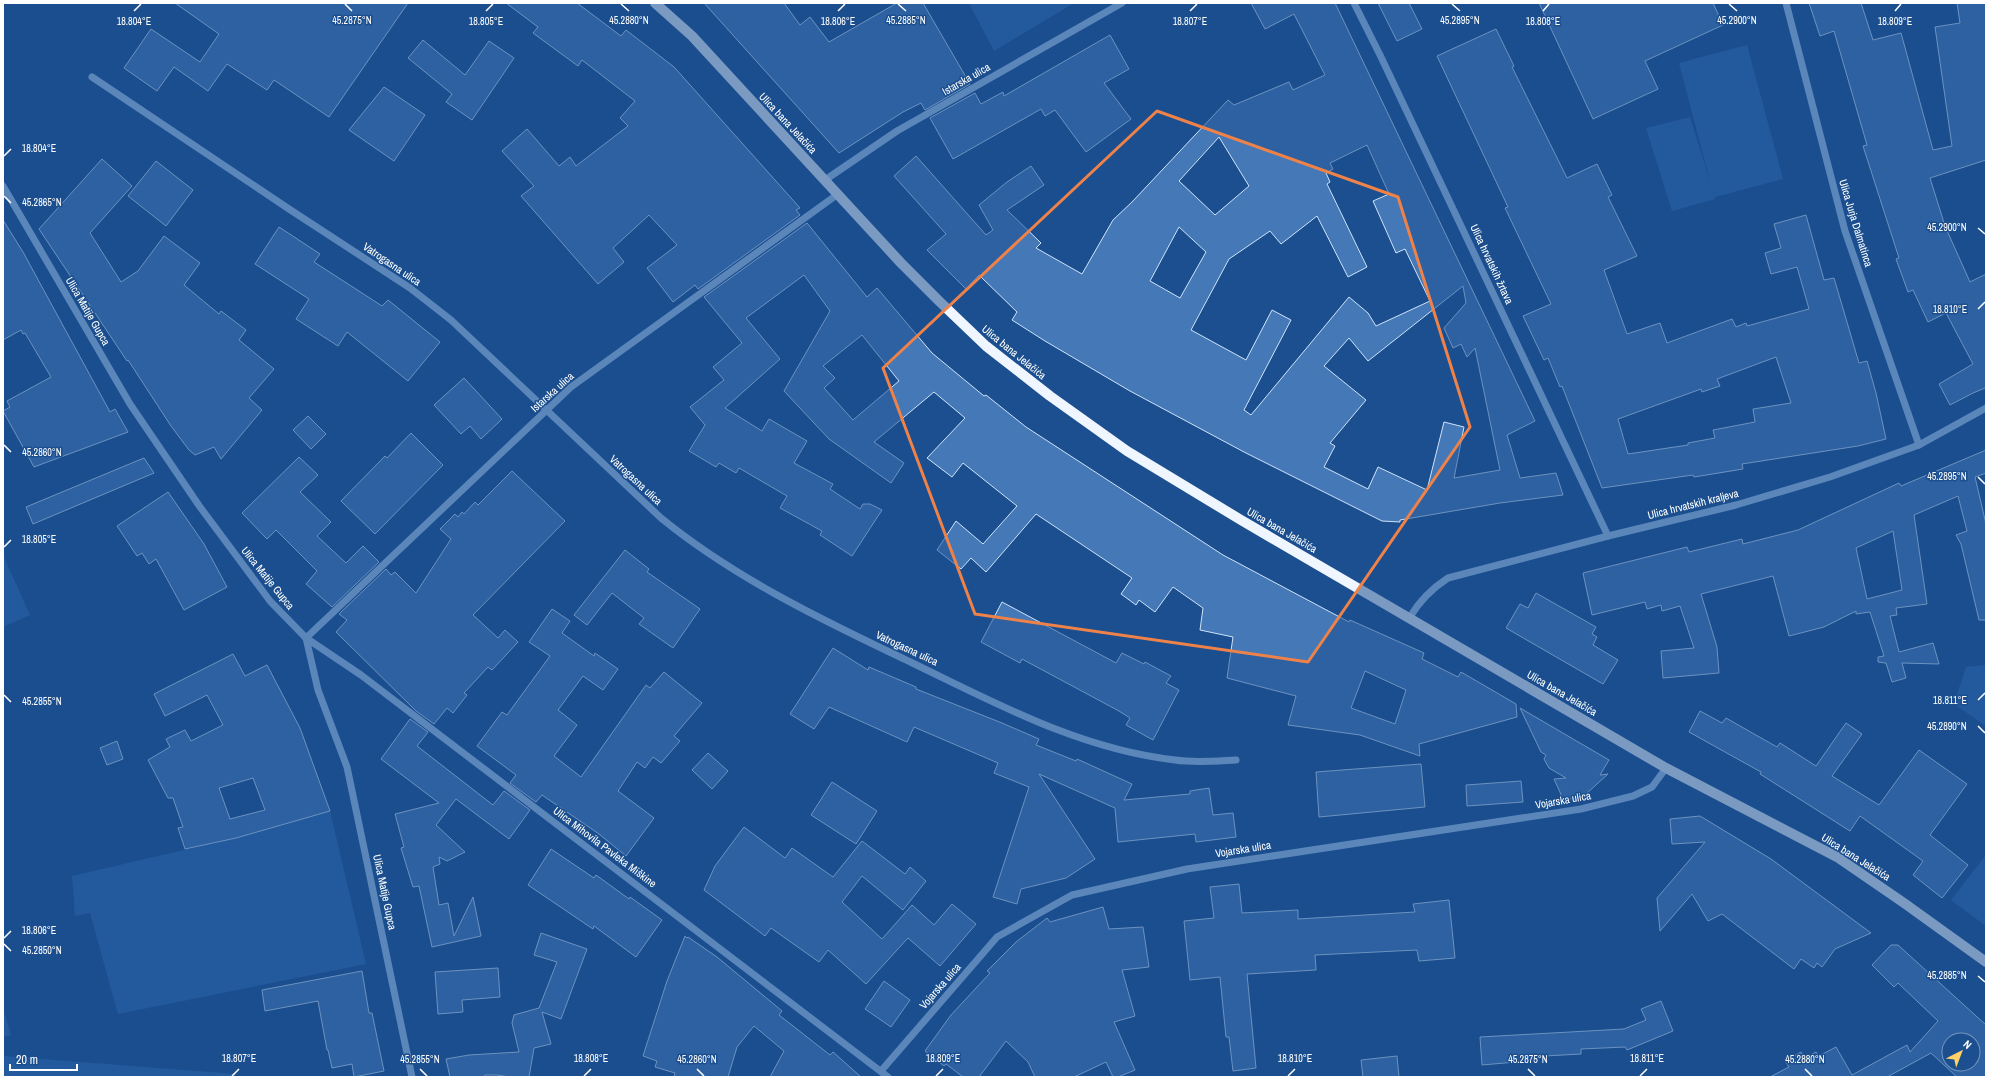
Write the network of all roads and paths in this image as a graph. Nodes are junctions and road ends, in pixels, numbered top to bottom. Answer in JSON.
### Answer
{"nodes":[{"id":1,"x":655,"y":3,"type":"edge"},
{"id":2,"x":1122,"y":3,"type":"edge"},
{"id":3,"x":1354,"y":3,"type":"edge"},
{"id":4,"x":1786,"y":3,"type":"edge"},
{"id":5,"x":92,"y":77,"type":"dead end"},
{"id":6,"x":825,"y":180,"type":"junction"},
{"id":7,"x":3,"y":186,"type":"edge"},
{"id":8,"x":838,"y":194,"type":"junction"},
{"id":9,"x":1986,"y":408,"type":"edge"},
{"id":10,"x":546,"y":411,"type":"junction"},
{"id":11,"x":1919,"y":445,"type":"junction"},
{"id":12,"x":1608,"y":536,"type":"junction"},
{"id":13,"x":1410,"y":617,"type":"junction"},
{"id":14,"x":306,"y":638,"type":"junction"},
{"id":15,"x":1236,"y":760,"type":"dead end"},
{"id":16,"x":1666,"y":768,"type":"junction"},
{"id":17,"x":1986,"y":962,"type":"edge"},
{"id":18,"x":881,"y":1071,"type":"junction"},
{"id":19,"x":412,"y":1077,"type":"edge"},
{"id":20,"x":888,"y":1077,"type":"edge"}],
"edges":[{"from":1,"to":6,"type":"main road","name":"Ulica bana Jelačića"},
{"from":2,"to":6,"type":"street","name":"Istarska ulica"},
{"from":3,"to":12,"type":"street","name":"Ulica hrvatskih žrtava"},
{"from":4,"to":11,"type":"street","name":"Ulica Jurja Dalmatinca"},
{"from":5,"to":10,"type":"street","name":"Vatrogasna ulica"},
{"from":6,"to":8,"type":"main road","name":"Ulica bana Jelačića"},
{"from":7,"to":14,"type":"street","name":"Ulica Matije Gupca"},
{"from":8,"to":10,"type":"street","name":"Istarska ulica"},
{"from":8,"to":13,"type":"main road","name":"Ulica bana Jelačića"},
{"from":9,"to":11,"type":"street","name":"Ulica hrvatskih kraljeva"},
{"from":10,"to":14,"type":"street","name":"Istarska ulica"},
{"from":10,"to":15,"type":"street","name":"Vatrogasna ulica"},
{"from":11,"to":12,"type":"street","name":"Ulica hrvatskih kraljeva"},
{"from":12,"to":13,"type":"street","name":"Ulica hrvatskih kraljeva"},
{"from":13,"to":16,"type":"main road","name":"Ulica bana Jelačića"},
{"from":14,"to":18,"type":"street","name":"Ulica Mihovila Pavleka Miškine"},
{"from":14,"to":19,"type":"street","name":"Ulica Matije Gupca"},
{"from":16,"to":17,"type":"main road","name":"Ulica bana Jelačića"},
{"from":16,"to":18,"type":"street","name":"Vojarska ulica"},
{"from":18,"to":20,"type":"street","name":"Ulica Mihovila Pavleka Miškine"}]}
